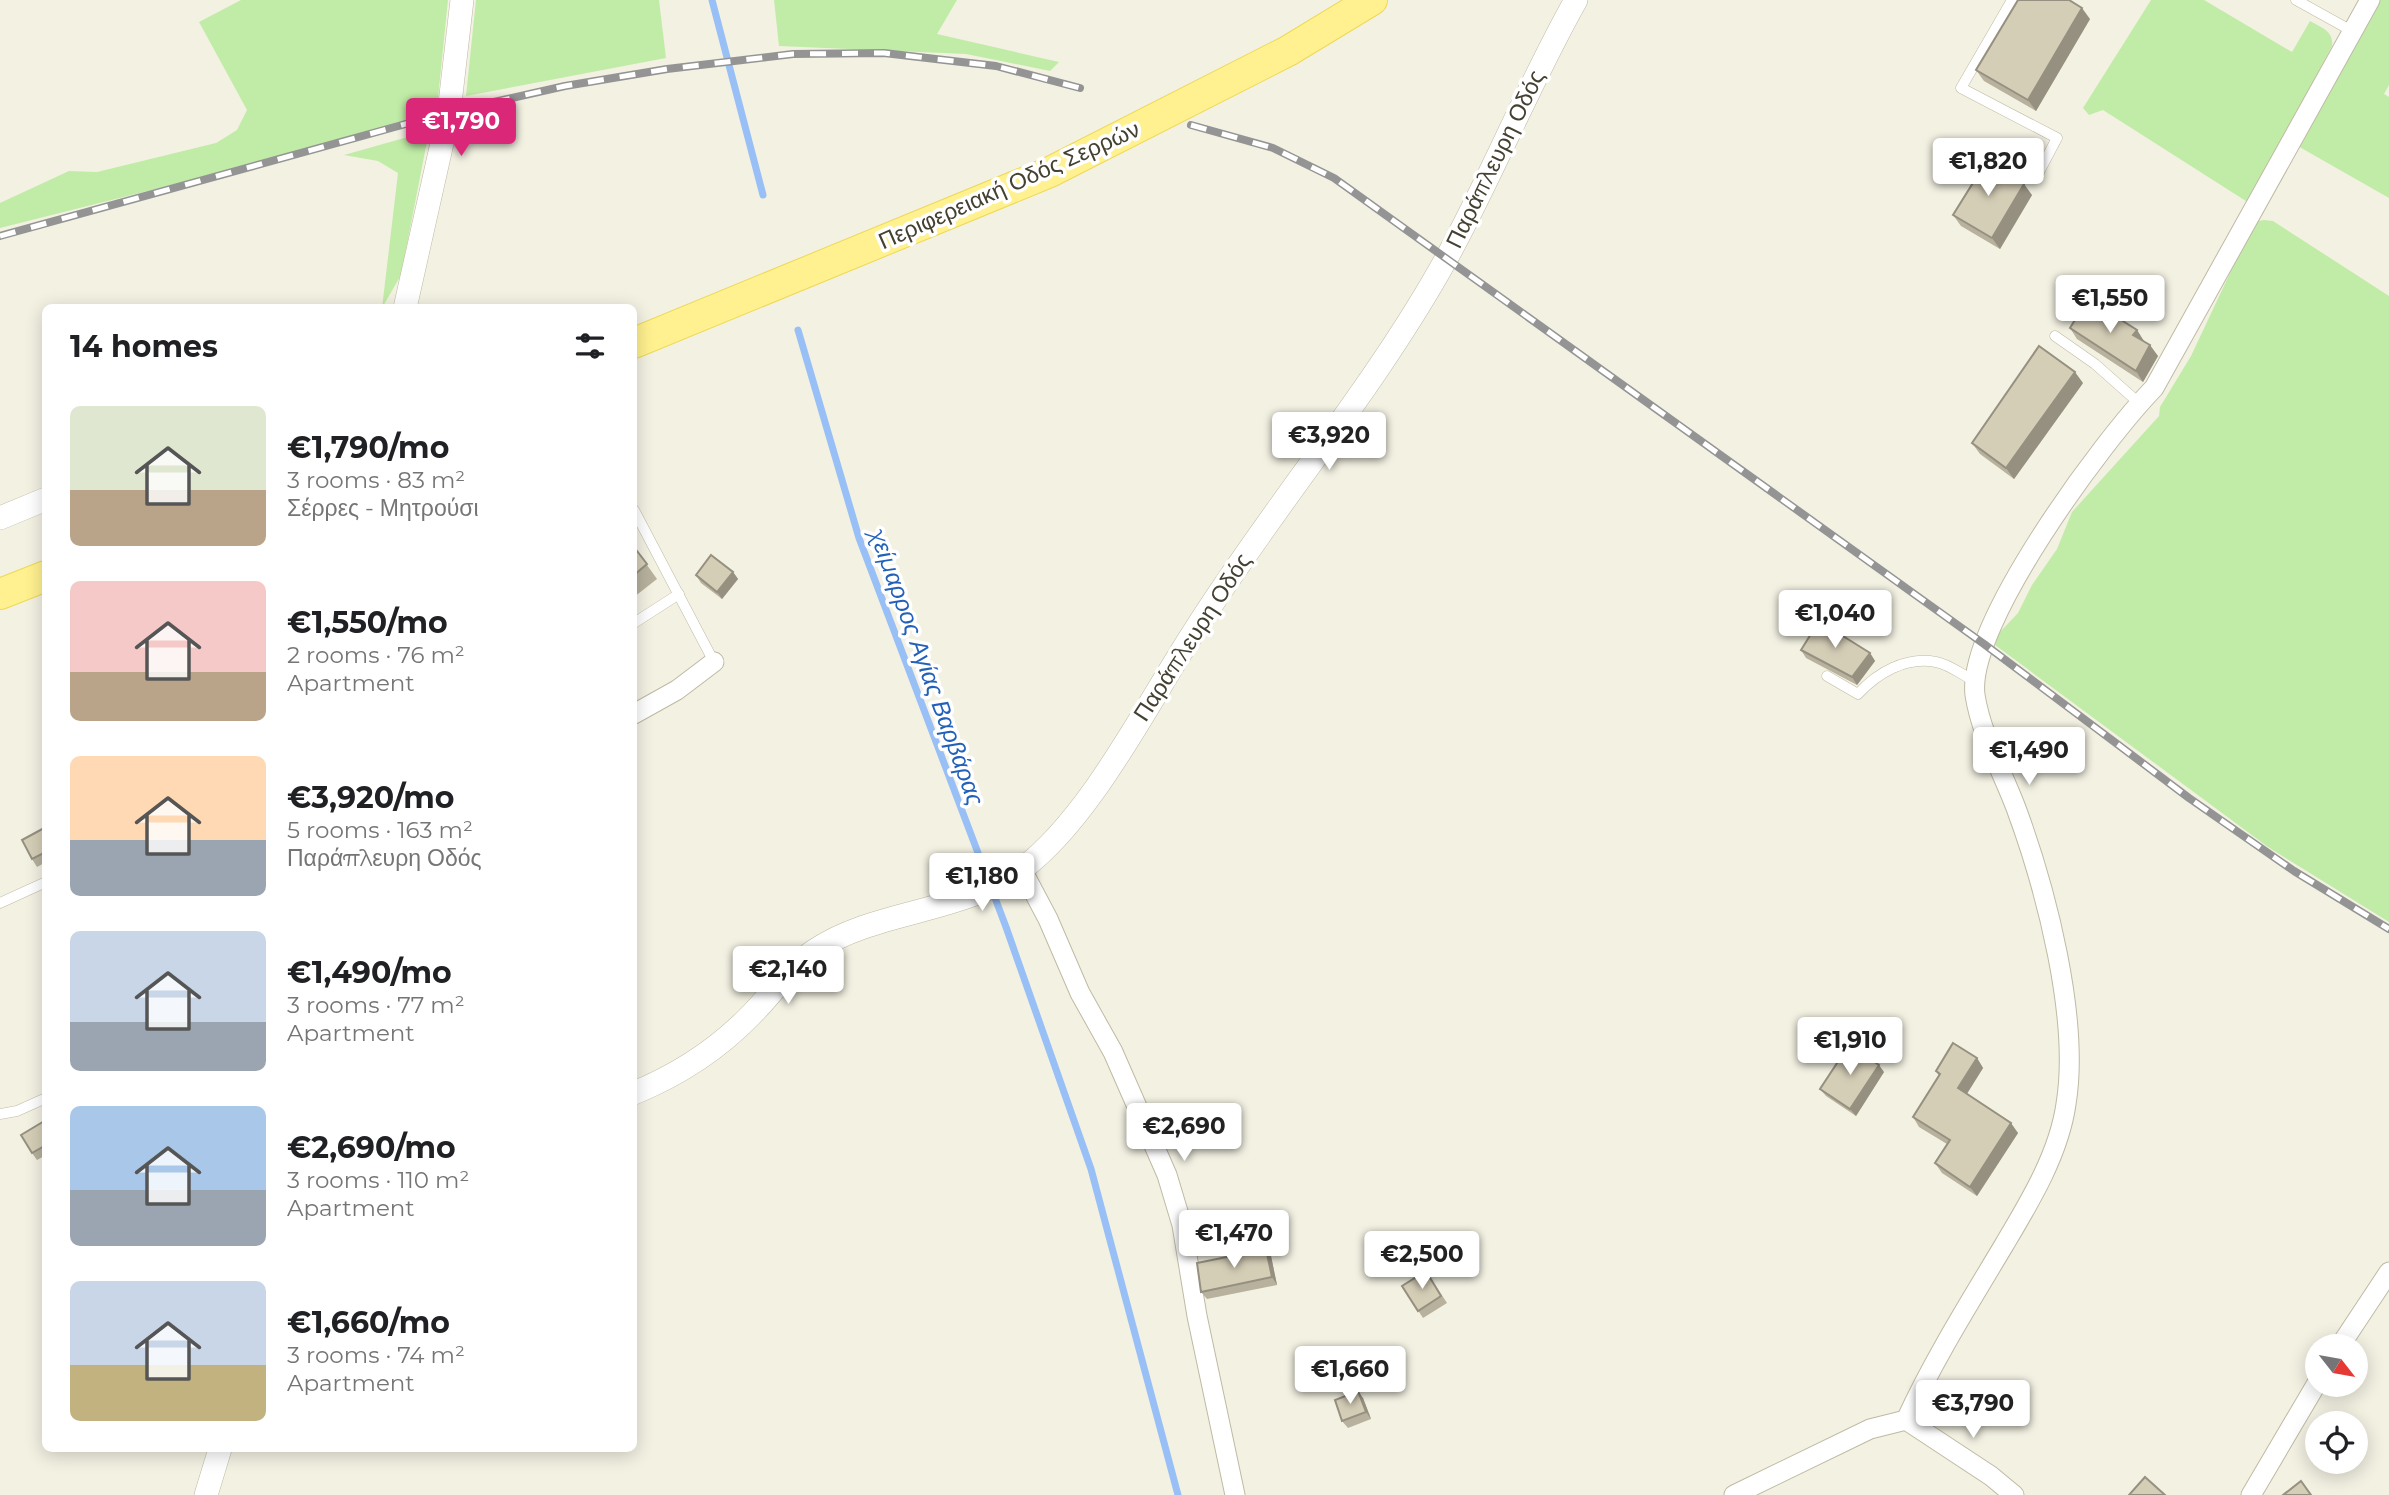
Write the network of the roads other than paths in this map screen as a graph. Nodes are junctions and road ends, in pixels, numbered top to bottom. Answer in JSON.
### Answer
{"nodes":[{"id":1,"x":462,"y":0,"type":"edge"},
{"id":2,"x":1372,"y":0,"type":"edge"},
{"id":3,"x":1576,"y":0,"type":"edge"},
{"id":4,"x":2012,"y":0,"type":"edge"},
{"id":5,"x":2296,"y":0,"type":"edge"},
{"id":6,"x":2370,"y":0,"type":"edge"},
{"id":7,"x":2352,"y":31,"type":"junction"},
{"id":8,"x":2039,"y":172,"type":"dead end"},
{"id":9,"x":405,"y":304,"type":"edge"},
{"id":10,"x":2055,"y":336,"type":"dead end"},
{"id":11,"x":637,"y":341,"type":"edge"},
{"id":12,"x":2139,"y":402,"type":"junction"},
{"id":13,"x":42,"y":501,"type":"edge"},
{"id":14,"x":637,"y":516,"type":"edge"},
{"id":15,"x":0,"y":518,"type":"edge"},
{"id":16,"x":42,"y":578,"type":"edge"},
{"id":17,"x":0,"y":594,"type":"edge"},
{"id":18,"x":679,"y":594,"type":"junction"},
{"id":19,"x":637,"y":621,"type":"edge"},
{"id":20,"x":714,"y":662,"type":"joint"},
{"id":21,"x":1827,"y":676,"type":"edge"},
{"id":22,"x":1976,"y":682,"type":"junction"},
{"id":23,"x":637,"y":710,"type":"edge"},
{"id":24,"x":1013,"y":875,"type":"junction"},
{"id":25,"x":42,"y":884,"type":"edge"},
{"id":26,"x":0,"y":903,"type":"edge"},
{"id":27,"x":637,"y":1091,"type":"edge"},
{"id":28,"x":42,"y":1100,"type":"edge"},
{"id":29,"x":0,"y":1114,"type":"edge"},
{"id":30,"x":2389,"y":1272,"type":"edge"},
{"id":31,"x":2348,"y":1334,"type":"edge"},
{"id":32,"x":2309,"y":1397,"type":"edge"},
{"id":33,"x":1906,"y":1420,"type":"junction"},
{"id":34,"x":219,"y":1452,"type":"edge"},
{"id":35,"x":206,"y":1495,"type":"edge"},
{"id":36,"x":1235,"y":1495,"type":"edge"},
{"id":37,"x":1734,"y":1495,"type":"edge"},
{"id":38,"x":2014,"y":1495,"type":"edge"},
{"id":39,"x":2251,"y":1495,"type":"edge"}],
"edges":[{"from":1,"to":9,"type":"street"},
{"from":2,"to":11,"type":"main road","name":"Περιφερειακή Οδός Σερρών"},
{"from":3,"to":24,"type":"street","name":"Παράπλευρη Οδός"},
{"from":4,"to":8,"type":"lane"},
{"from":5,"to":7,"type":"lane"},
{"from":6,"to":7,"type":"street"},
{"from":7,"to":12,"type":"street"},
{"from":10,"to":12,"type":"lane"},
{"from":12,"to":22,"type":"street"},
{"from":13,"to":15,"type":"street"},
{"from":14,"to":18,"type":"lane"},
{"from":16,"to":17,"type":"main road"},
{"from":18,"to":19,"type":"lane"},
{"from":18,"to":20,"type":"lane"},
{"from":20,"to":23,"type":"street"},
{"from":21,"to":22,"type":"lane"},
{"from":22,"to":33,"type":"street"},
{"from":24,"to":27,"type":"street","name":"Παράπλευρη Οδός"},
{"from":24,"to":36,"type":"street"},
{"from":25,"to":26,"type":"lane"},
{"from":28,"to":29,"type":"lane"},
{"from":30,"to":31,"type":"street"},
{"from":32,"to":39,"type":"street"},
{"from":33,"to":37,"type":"street"},
{"from":33,"to":38,"type":"street"},
{"from":34,"to":35,"type":"street"}]}
